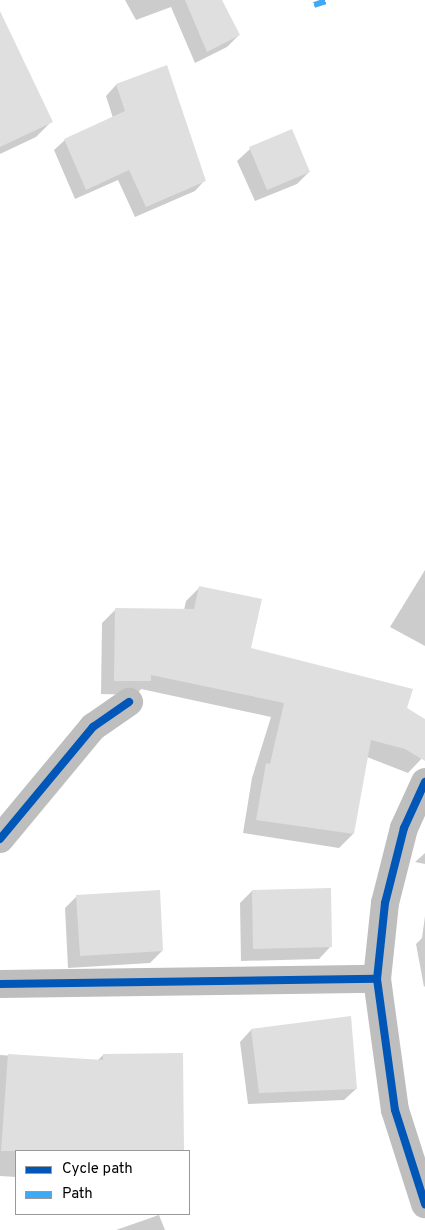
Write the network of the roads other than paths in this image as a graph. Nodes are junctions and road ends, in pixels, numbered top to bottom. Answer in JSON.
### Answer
{"nodes":[{"id":1,"x":129,"y":702,"type":"dead end"},
{"id":2,"x":425,"y":782,"type":"edge"},
{"id":3,"x":0,"y":839,"type":"edge"},
{"id":4,"x":377,"y":979,"type":"junction"},
{"id":5,"x":0,"y":984,"type":"edge"},
{"id":6,"x":425,"y":1204,"type":"edge"}],
"edges":[{"from":1,"to":3,"type":"street"},
{"from":2,"to":4,"type":"street"},
{"from":4,"to":5,"type":"street"},
{"from":4,"to":6,"type":"street"}]}
